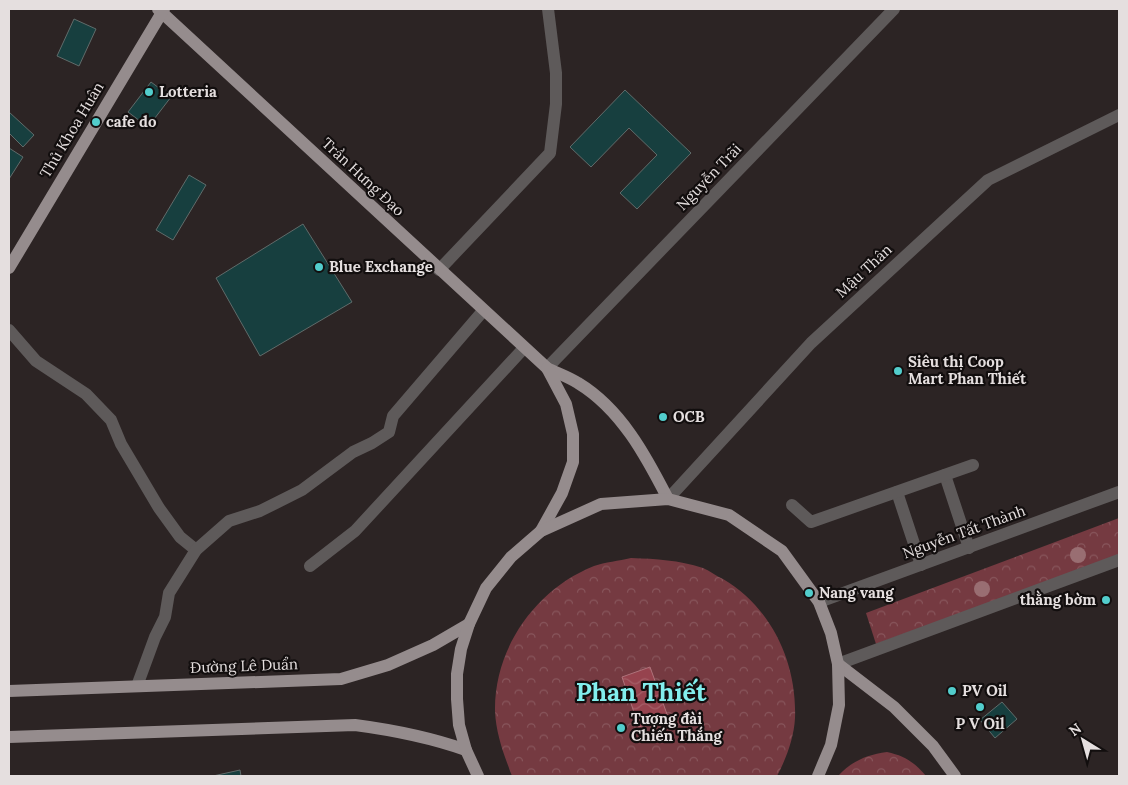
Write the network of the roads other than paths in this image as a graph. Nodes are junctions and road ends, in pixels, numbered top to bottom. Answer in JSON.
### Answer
{"nodes":[{"id":1,"x":548,"y":9,"type":"edge"},
{"id":2,"x":894,"y":9,"type":"edge"},
{"id":3,"x":161,"y":10,"type":"edge"},
{"id":4,"x":884,"y":14,"type":"edge"},
{"id":5,"x":1119,"y":115,"type":"edge"},
{"id":6,"x":9,"y":268,"type":"edge"},
{"id":7,"x":439,"y":270,"type":"junction"},
{"id":8,"x":483,"y":311,"type":"junction"},
{"id":9,"x":9,"y":330,"type":"edge"},
{"id":10,"x":524,"y":348,"type":"junction"},
{"id":11,"x":547,"y":368,"type":"junction"},
{"id":12,"x":973,"y":465,"type":"dead end"},
{"id":13,"x":945,"y":475,"type":"junction"},
{"id":14,"x":897,"y":492,"type":"junction"},
{"id":15,"x":1119,"y":492,"type":"edge"},
{"id":16,"x":668,"y":499,"type":"junction"},
{"id":17,"x":792,"y":504,"type":"dead end"},
{"id":18,"x":541,"y":532,"type":"junction"},
{"id":19,"x":969,"y":548,"type":"junction"},
{"id":20,"x":196,"y":550,"type":"junction"},
{"id":21,"x":1119,"y":560,"type":"edge"},
{"id":22,"x":921,"y":565,"type":"junction"},
{"id":23,"x":310,"y":566,"type":"dead end"},
{"id":24,"x":819,"y":602,"type":"junction"},
{"id":25,"x":468,"y":624,"type":"junction"},
{"id":26,"x":838,"y":664,"type":"junction"},
{"id":27,"x":138,"y":686,"type":"junction"},
{"id":28,"x":9,"y":691,"type":"edge"},
{"id":29,"x":9,"y":737,"type":"edge"},
{"id":30,"x":466,"y":750,"type":"junction"},
{"id":31,"x":478,"y":776,"type":"edge"},
{"id":32,"x":818,"y":776,"type":"edge"},
{"id":33,"x":955,"y":776,"type":"edge"}],
"edges":[{"from":1,"to":7,"type":"street"},
{"from":2,"to":4,"type":"street","name":"Nguyễn Trãi"},
{"from":3,"to":6,"type":"main road","name":"Thủ Khoa Huân"},
{"from":3,"to":7,"type":"main road","name":"Trần Hưng Đạo"},
{"from":4,"to":11,"type":"street","name":"Nguyễn Trãi"},
{"from":5,"to":16,"type":"street","name":"Mậu Thân"},
{"from":7,"to":8,"type":"main road","name":"Trần Hưng Đạo"},
{"from":8,"to":10,"type":"main road","name":"Trần Hưng Đạo"},
{"from":8,"to":20,"type":"street"},
{"from":9,"to":20,"type":"street"},
{"from":10,"to":11,"type":"main road","name":"Trần Hưng Đạo"},
{"from":10,"to":23,"type":"street"},
{"from":11,"to":16,"type":"main road","name":"Trần Hưng Đạo"},
{"from":11,"to":18,"type":"main road","name":"Trần Hưng Đạo"},
{"from":12,"to":13,"type":"street"},
{"from":13,"to":14,"type":"street"},
{"from":13,"to":19,"type":"street"},
{"from":14,"to":17,"type":"street"},
{"from":14,"to":22,"type":"street"},
{"from":15,"to":19,"type":"street","name":"Nguyễn Tất Thành"},
{"from":16,"to":18,"type":"main road"},
{"from":16,"to":24,"type":"main road"},
{"from":18,"to":25,"type":"main road"},
{"from":19,"to":22,"type":"street","name":"Nguyễn Tất Thành"},
{"from":20,"to":27,"type":"street"},
{"from":21,"to":26,"type":"street"},
{"from":22,"to":24,"type":"street","name":"Nguyễn Tất Thành"},
{"from":24,"to":26,"type":"main road"},
{"from":25,"to":27,"type":"main road","name":"Đường Lê Duẩn"},
{"from":25,"to":30,"type":"main road"},
{"from":26,"to":32,"type":"main road"},
{"from":26,"to":33,"type":"main road"},
{"from":27,"to":28,"type":"main road","name":"Đường Lê Duẩn"},
{"from":29,"to":30,"type":"main road"},
{"from":30,"to":31,"type":"main road"}]}
